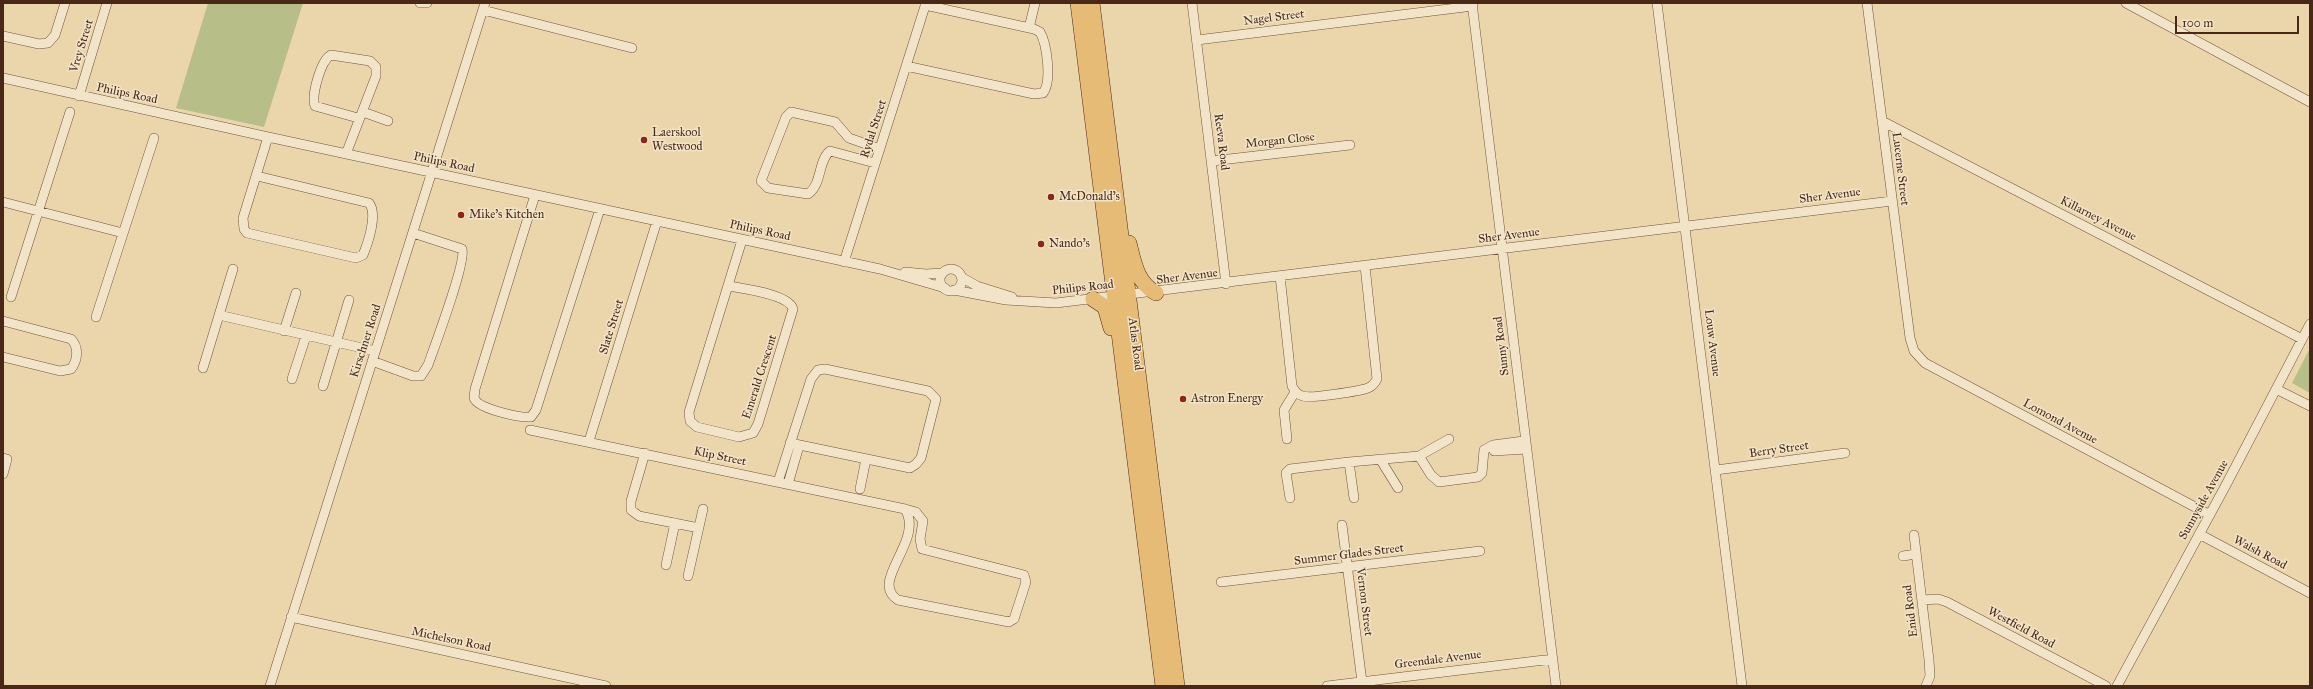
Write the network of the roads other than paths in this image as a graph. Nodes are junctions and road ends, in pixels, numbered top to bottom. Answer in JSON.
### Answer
{"nodes":[{"id":1,"x":65,"y":3,"type":"edge"},
{"id":2,"x":107,"y":3,"type":"edge"},
{"id":3,"x":420,"y":3,"type":"edge"},
{"id":4,"x":427,"y":3,"type":"edge"},
{"id":5,"x":1035,"y":3,"type":"edge"},
{"id":6,"x":1078,"y":3,"type":"edge"},
{"id":7,"x":1092,"y":3,"type":"edge"},
{"id":8,"x":1192,"y":3,"type":"edge"},
{"id":9,"x":1657,"y":3,"type":"edge"},
{"id":10,"x":1867,"y":3,"type":"edge"},
{"id":11,"x":2126,"y":3,"type":"edge"},
{"id":12,"x":926,"y":4,"type":"edge"},
{"id":13,"x":1473,"y":4,"type":"edge"},
{"id":14,"x":484,"y":6,"type":"edge"},
{"id":15,"x":1029,"y":28,"type":"junction"},
{"id":16,"x":3,"y":36,"type":"edge"},
{"id":17,"x":1197,"y":40,"type":"junction"},
{"id":18,"x":632,"y":48,"type":"dead end"},
{"id":19,"x":906,"y":66,"type":"junction"},
{"id":20,"x":3,"y":78,"type":"edge"},
{"id":21,"x":79,"y":96,"type":"junction"},
{"id":22,"x":2310,"y":102,"type":"edge"},
{"id":23,"x":70,"y":112,"type":"dead end"},
{"id":24,"x":361,"y":115,"type":"junction"},
{"id":25,"x":388,"y":121,"type":"dead end"},
{"id":26,"x":1882,"y":121,"type":"junction"},
{"id":27,"x":268,"y":137,"type":"junction"},
{"id":28,"x":154,"y":138,"type":"dead end"},
{"id":29,"x":1350,"y":146,"type":"dead end"},
{"id":30,"x":880,"y":149,"type":"junction"},
{"id":31,"x":346,"y":154,"type":"junction"},
{"id":32,"x":1212,"y":161,"type":"junction"},
{"id":33,"x":875,"y":163,"type":"junction"},
{"id":34,"x":432,"y":173,"type":"junction"},
{"id":35,"x":256,"y":176,"type":"junction"},
{"id":36,"x":535,"y":195,"type":"junction"},
{"id":37,"x":1115,"y":200,"type":"junction"},
{"id":38,"x":1892,"y":201,"type":"junction"},
{"id":39,"x":3,"y":202,"type":"edge"},
{"id":40,"x":600,"y":209,"type":"junction"},
{"id":41,"x":38,"y":211,"type":"junction"},
{"id":42,"x":657,"y":221,"type":"junction"},
{"id":43,"x":1684,"y":225,"type":"junction"},
{"id":44,"x":123,"y":233,"type":"junction"},
{"id":45,"x":413,"y":233,"type":"junction"},
{"id":46,"x":742,"y":240,"type":"junction"},
{"id":47,"x":1502,"y":249,"type":"junction"},
{"id":48,"x":844,"y":262,"type":"junction"},
{"id":49,"x":1365,"y":266,"type":"junction"},
{"id":50,"x":233,"y":269,"type":"dead end"},
{"id":51,"x":880,"y":269,"type":"junction"},
{"id":52,"x":944,"y":272,"type":"junction"},
{"id":53,"x":1280,"y":276,"type":"junction"},
{"id":54,"x":961,"y":277,"type":"junction"},
{"id":55,"x":1226,"y":284,"type":"junction"},
{"id":56,"x":729,"y":286,"type":"junction"},
{"id":57,"x":949,"y":289,"type":"junction"},
{"id":58,"x":1156,"y":292,"type":"junction"},
{"id":59,"x":296,"y":293,"type":"dead end"},
{"id":60,"x":1122,"y":296,"type":"junction"},
{"id":61,"x":12,"y":297,"type":"dead end"},
{"id":62,"x":1093,"y":299,"type":"junction"},
{"id":63,"x":349,"y":300,"type":"dead end"},
{"id":64,"x":1016,"y":300,"type":"junction"},
{"id":65,"x":219,"y":315,"type":"junction"},
{"id":66,"x":96,"y":317,"type":"dead end"},
{"id":67,"x":3,"y":321,"type":"edge"},
{"id":68,"x":2310,"y":324,"type":"edge"},
{"id":69,"x":284,"y":331,"type":"junction"},
{"id":70,"x":306,"y":336,"type":"junction"},
{"id":71,"x":1910,"y":338,"type":"joint"},
{"id":72,"x":2302,"y":339,"type":"junction"},
{"id":73,"x":337,"y":343,"type":"junction"},
{"id":74,"x":375,"y":351,"type":"junction"},
{"id":75,"x":3,"y":357,"type":"edge"},
{"id":76,"x":372,"y":361,"type":"junction"},
{"id":77,"x":1123,"y":365,"type":"junction"},
{"id":78,"x":202,"y":368,"type":"dead end"},
{"id":79,"x":292,"y":379,"type":"dead end"},
{"id":80,"x":323,"y":386,"type":"dead end"},
{"id":81,"x":2276,"y":389,"type":"junction"},
{"id":82,"x":1295,"y":392,"type":"junction"},
{"id":83,"x":2310,"y":406,"type":"edge"},
{"id":84,"x":530,"y":430,"type":"dead end"},
{"id":85,"x":1287,"y":439,"type":"dead end"},
{"id":86,"x":1449,"y":439,"type":"dead end"},
{"id":87,"x":590,"y":441,"type":"junction"},
{"id":88,"x":795,"y":444,"type":"junction"},
{"id":89,"x":1525,"y":445,"type":"junction"},
{"id":90,"x":645,"y":453,"type":"junction"},
{"id":91,"x":1845,"y":453,"type":"dead end"},
{"id":92,"x":1419,"y":456,"type":"junction"},
{"id":93,"x":3,"y":458,"type":"edge"},
{"id":94,"x":866,"y":459,"type":"junction"},
{"id":95,"x":1380,"y":459,"type":"junction"},
{"id":96,"x":1349,"y":462,"type":"junction"},
{"id":97,"x":1716,"y":470,"type":"junction"},
{"id":98,"x":3,"y":474,"type":"edge"},
{"id":99,"x":778,"y":482,"type":"junction"},
{"id":100,"x":788,"y":484,"type":"junction"},
{"id":101,"x":1398,"y":488,"type":"dead end"},
{"id":102,"x":860,"y":489,"type":"dead end"},
{"id":103,"x":1290,"y":498,"type":"dead end"},
{"id":104,"x":1354,"y":498,"type":"dead end"},
{"id":105,"x":703,"y":509,"type":"dead end"},
{"id":106,"x":905,"y":509,"type":"junction"},
{"id":107,"x":2210,"y":515,"type":"junction"},
{"id":108,"x":676,"y":523,"type":"junction"},
{"id":109,"x":1342,"y":525,"type":"dead end"},
{"id":110,"x":699,"y":528,"type":"junction"},
{"id":111,"x":2199,"y":534,"type":"junction"},
{"id":112,"x":1914,"y":535,"type":"dead end"},
{"id":113,"x":1480,"y":551,"type":"dead end"},
{"id":114,"x":1916,"y":554,"type":"junction"},
{"id":115,"x":1903,"y":556,"type":"dead end"},
{"id":116,"x":666,"y":565,"type":"dead end"},
{"id":117,"x":1347,"y":567,"type":"junction"},
{"id":118,"x":688,"y":576,"type":"dead end"},
{"id":119,"x":1221,"y":582,"type":"dead end"},
{"id":120,"x":2310,"y":593,"type":"edge"},
{"id":121,"x":1923,"y":600,"type":"junction"},
{"id":122,"x":291,"y":617,"type":"junction"},
{"id":123,"x":1553,"y":659,"type":"junction"},
{"id":124,"x":1362,"y":682,"type":"junction"},
{"id":125,"x":1927,"y":685,"type":"edge"},
{"id":126,"x":270,"y":686,"type":"edge"},
{"id":127,"x":606,"y":686,"type":"edge"},
{"id":128,"x":1163,"y":686,"type":"edge"},
{"id":129,"x":1177,"y":686,"type":"edge"},
{"id":130,"x":1327,"y":686,"type":"edge"},
{"id":131,"x":1556,"y":686,"type":"edge"},
{"id":132,"x":1742,"y":686,"type":"edge"},
{"id":133,"x":2106,"y":686,"type":"edge"},
{"id":134,"x":2117,"y":686,"type":"edge"}],
"edges":[{"from":1,"to":16,"type":"street"},
{"from":2,"to":21,"type":"street","name":"Vrey Street"},
{"from":3,"to":4,"type":"street"},
{"from":5,"to":15,"type":"street"},
{"from":6,"to":60,"type":"main road","name":"Atlas Road"},
{"from":7,"to":37,"type":"main road","name":"Atlas Road"},
{"from":8,"to":17,"type":"street","name":"Reeva Road"},
{"from":9,"to":43,"type":"street","name":"Louw Avenue"},
{"from":10,"to":26,"type":"street","name":"Lucerne Street"},
{"from":11,"to":22,"type":"street"},
{"from":12,"to":15,"type":"street"},
{"from":12,"to":19,"type":"street","name":"Rydal Street"},
{"from":13,"to":17,"type":"street","name":"Nagel Street"},
{"from":13,"to":47,"type":"street","name":"Sunny Road"},
{"from":14,"to":18,"type":"street"},
{"from":14,"to":34,"type":"street","name":"Kirschner Road"},
{"from":15,"to":19,"type":"street"},
{"from":17,"to":32,"type":"street","name":"Reeva Road"},
{"from":19,"to":30,"type":"street","name":"Rydal Street"},
{"from":20,"to":21,"type":"street","name":"Philips Road"},
{"from":21,"to":27,"type":"street","name":"Philips Road"},
{"from":23,"to":41,"type":"street"},
{"from":24,"to":24,"type":"street"},
{"from":24,"to":25,"type":"street"},
{"from":24,"to":31,"type":"street"},
{"from":26,"to":38,"type":"street","name":"Lucerne Street"},
{"from":26,"to":72,"type":"street","name":"Killarney Avenue"},
{"from":27,"to":31,"type":"street","name":"Philips Road"},
{"from":27,"to":35,"type":"street"},
{"from":28,"to":44,"type":"street"},
{"from":29,"to":32,"type":"street","name":"Morgan Close"},
{"from":30,"to":33,"type":"street","name":"Rydal Street"},
{"from":30,"to":33,"type":"street"},
{"from":31,"to":34,"type":"street","name":"Philips Road"},
{"from":32,"to":55,"type":"street","name":"Reeva Road"},
{"from":33,"to":48,"type":"street","name":"Rydal Street"},
{"from":34,"to":36,"type":"street","name":"Philips Road"},
{"from":34,"to":45,"type":"street","name":"Kirschner Road"},
{"from":35,"to":35,"type":"street"},
{"from":36,"to":40,"type":"street","name":"Philips Road"},
{"from":36,"to":40,"type":"street"},
{"from":37,"to":58,"type":"main road"},
{"from":37,"to":60,"type":"main road","name":"Atlas Road"},
{"from":38,"to":43,"type":"street","name":"Sher Avenue"},
{"from":38,"to":71,"type":"street","name":"Lucerne Street"},
{"from":39,"to":41,"type":"street"},
{"from":40,"to":42,"type":"street","name":"Philips Road"},
{"from":41,"to":44,"type":"street"},
{"from":41,"to":61,"type":"street"},
{"from":42,"to":46,"type":"street","name":"Philips Road"},
{"from":42,"to":87,"type":"street","name":"Slate Street"},
{"from":43,"to":47,"type":"street","name":"Sher Avenue"},
{"from":43,"to":97,"type":"street","name":"Louw Avenue"},
{"from":44,"to":66,"type":"street"},
{"from":45,"to":74,"type":"street","name":"Kirschner Road"},
{"from":45,"to":76,"type":"street"},
{"from":46,"to":48,"type":"street","name":"Philips Road"},
{"from":46,"to":56,"type":"street","name":"Emerald Crescent"},
{"from":47,"to":49,"type":"street","name":"Sher Avenue"},
{"from":47,"to":89,"type":"street","name":"Sunny Road"},
{"from":48,"to":51,"type":"street","name":"Philips Road"},
{"from":49,"to":53,"type":"street","name":"Sher Avenue"},
{"from":49,"to":82,"type":"street"},
{"from":50,"to":65,"type":"street"},
{"from":51,"to":52,"type":"street","name":"Philips Road"},
{"from":51,"to":57,"type":"street","name":"Philips Road"},
{"from":52,"to":54,"type":"street"},
{"from":52,"to":57,"type":"street"},
{"from":53,"to":55,"type":"street","name":"Sher Avenue"},
{"from":53,"to":82,"type":"street"},
{"from":54,"to":57,"type":"street"},
{"from":54,"to":64,"type":"street","name":"Philips Road"},
{"from":55,"to":58,"type":"street","name":"Sher Avenue"},
{"from":56,"to":56,"type":"street","name":"Emerald Crescent"},
{"from":57,"to":64,"type":"street","name":"Philips Road"},
{"from":58,"to":60,"type":"street","name":"Sher Avenue"},
{"from":59,"to":69,"type":"street"},
{"from":60,"to":62,"type":"street","name":"Philips Road"},
{"from":60,"to":77,"type":"main road","name":"Atlas Road"},
{"from":60,"to":129,"type":"main road","name":"Atlas Road"},
{"from":62,"to":64,"type":"street","name":"Philips Road"},
{"from":62,"to":77,"type":"main road"},
{"from":63,"to":73,"type":"street"},
{"from":65,"to":69,"type":"street"},
{"from":65,"to":78,"type":"street"},
{"from":67,"to":75,"type":"street"},
{"from":68,"to":72,"type":"street","name":"Sunnyside Avenue"},
{"from":69,"to":70,"type":"street"},
{"from":70,"to":73,"type":"street"},
{"from":70,"to":79,"type":"street"},
{"from":71,"to":107,"type":"street","name":"Lomond Avenue"},
{"from":72,"to":81,"type":"street","name":"Sunnyside Avenue"},
{"from":73,"to":74,"type":"street"},
{"from":73,"to":80,"type":"street"},
{"from":74,"to":76,"type":"street","name":"Kirschner Road"},
{"from":76,"to":122,"type":"street","name":"Kirschner Road"},
{"from":77,"to":128,"type":"main road","name":"Atlas Road"},
{"from":81,"to":83,"type":"street"},
{"from":81,"to":107,"type":"street","name":"Sunnyside Avenue"},
{"from":82,"to":85,"type":"street"},
{"from":84,"to":87,"type":"street","name":"Klip Street"},
{"from":86,"to":92,"type":"street"},
{"from":87,"to":90,"type":"street","name":"Klip Street"},
{"from":88,"to":94,"type":"street"},
{"from":88,"to":94,"type":"street"},
{"from":88,"to":99,"type":"street"},
{"from":88,"to":100,"type":"street"},
{"from":89,"to":92,"type":"street"},
{"from":89,"to":123,"type":"street","name":"Sunny Road"},
{"from":90,"to":99,"type":"street","name":"Klip Street"},
{"from":90,"to":108,"type":"street"},
{"from":91,"to":97,"type":"street","name":"Berry Street"},
{"from":92,"to":95,"type":"street"},
{"from":93,"to":98,"type":"street"},
{"from":94,"to":102,"type":"street"},
{"from":95,"to":96,"type":"street"},
{"from":95,"to":101,"type":"street"},
{"from":96,"to":103,"type":"street"},
{"from":96,"to":104,"type":"street"},
{"from":97,"to":132,"type":"street","name":"Louw Avenue"},
{"from":99,"to":100,"type":"street","name":"Klip Street"},
{"from":100,"to":106,"type":"street","name":"Klip Street"},
{"from":105,"to":110,"type":"street"},
{"from":106,"to":106,"type":"street","name":"Klip Street"},
{"from":107,"to":111,"type":"street","name":"Sunnyside Avenue"},
{"from":108,"to":110,"type":"street"},
{"from":108,"to":116,"type":"street"},
{"from":109,"to":117,"type":"street","name":"Vernon Street"},
{"from":110,"to":118,"type":"street"},
{"from":111,"to":120,"type":"street","name":"Walsh Road"},
{"from":111,"to":134,"type":"street","name":"Sunnyside Avenue"},
{"from":112,"to":114,"type":"street","name":"Enid Road"},
{"from":113,"to":117,"type":"street","name":"Summer Glades Street"},
{"from":114,"to":115,"type":"street"},
{"from":114,"to":121,"type":"street","name":"Enid Road"},
{"from":117,"to":119,"type":"street","name":"Summer Glades Street"},
{"from":117,"to":124,"type":"street","name":"Vernon Street"},
{"from":121,"to":125,"type":"street","name":"Enid Road"},
{"from":121,"to":133,"type":"street","name":"Westfield Road"},
{"from":122,"to":126,"type":"street","name":"Kirschner Road"},
{"from":122,"to":127,"type":"street","name":"Michelson Road"},
{"from":123,"to":124,"type":"street","name":"Greendale Avenue"},
{"from":123,"to":131,"type":"street","name":"Sunny Road"},
{"from":124,"to":130,"type":"street","name":"Greendale Avenue"}]}
